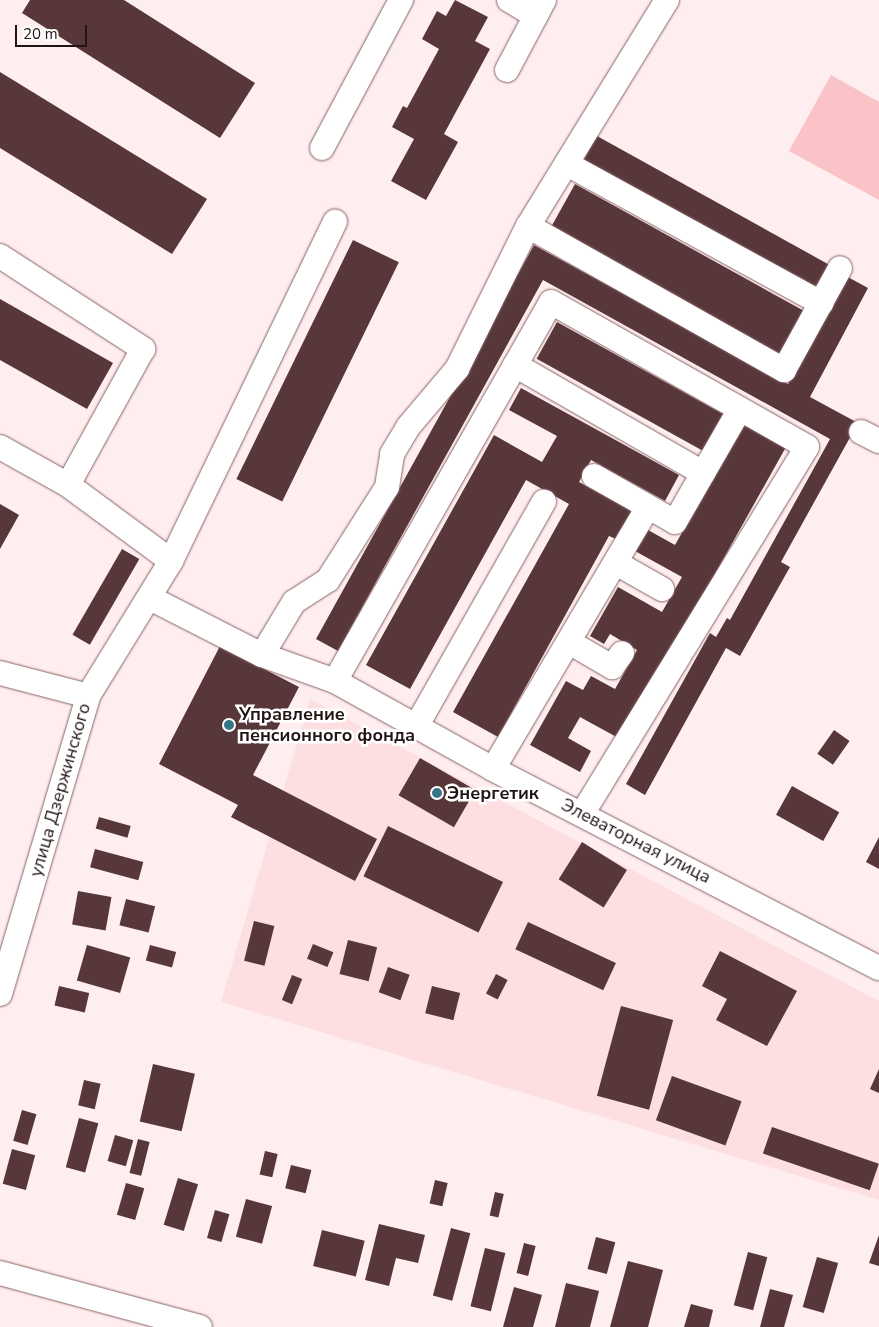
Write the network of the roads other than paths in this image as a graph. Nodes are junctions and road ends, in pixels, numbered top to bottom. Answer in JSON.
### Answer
{"nodes":[{"id":1,"x":401,"y":0,"type":"edge"},
{"id":2,"x":509,"y":0,"type":"edge"},
{"id":3,"x":667,"y":0,"type":"edge"},
{"id":4,"x":540,"y":8,"type":"edge"},
{"id":5,"x":507,"y":70,"type":"dead end"},
{"id":6,"x":322,"y":148,"type":"dead end"},
{"id":7,"x":568,"y":164,"type":"junction"},
{"id":8,"x":335,"y":222,"type":"dead end"},
{"id":9,"x":528,"y":226,"type":"junction"},
{"id":10,"x":0,"y":256,"type":"edge"},
{"id":11,"x":840,"y":268,"type":"dead end"},
{"id":12,"x":821,"y":303,"type":"junction"},
{"id":13,"x":516,"y":365,"type":"junction"},
{"id":14,"x":740,"y":409,"type":"junction"},
{"id":15,"x":0,"y":447,"type":"edge"},
{"id":16,"x":702,"y":473,"type":"junction"},
{"id":17,"x":594,"y":476,"type":"dead end"},
{"id":18,"x":68,"y":485,"type":"junction"},
{"id":19,"x":544,"y":501,"type":"dead end"},
{"id":20,"x":648,"y":507,"type":"junction"},
{"id":21,"x":170,"y":561,"type":"junction"},
{"id":22,"x":616,"y":563,"type":"junction"},
{"id":23,"x":662,"y":589,"type":"dead end"},
{"id":24,"x":150,"y":598,"type":"junction"},
{"id":25,"x":570,"y":642,"type":"junction"},
{"id":26,"x":622,"y":653,"type":"dead end"},
{"id":27,"x":262,"y":656,"type":"junction"},
{"id":28,"x":0,"y":673,"type":"edge"},
{"id":29,"x":335,"y":681,"type":"junction"},
{"id":30,"x":88,"y":696,"type":"junction"},
{"id":31,"x":417,"y":725,"type":"junction"},
{"id":32,"x":493,"y":769,"type":"junction"},
{"id":33,"x":583,"y":813,"type":"junction"},
{"id":34,"x":879,"y":968,"type":"edge"},
{"id":35,"x":0,"y":994,"type":"edge"},
{"id":36,"x":0,"y":1272,"type":"edge"},
{"id":37,"x":200,"y":1327,"type":"edge"}],
"edges":[{"from":1,"to":6,"type":"street"},
{"from":2,"to":4,"type":"street"},
{"from":3,"to":7,"type":"street"},
{"from":4,"to":5,"type":"street"},
{"from":7,"to":9,"type":"street"},
{"from":7,"to":12,"type":"street"},
{"from":8,"to":21,"type":"street","name":"улица Дзержинского"},
{"from":9,"to":12,"type":"street"},
{"from":9,"to":27,"type":"street"},
{"from":10,"to":18,"type":"street"},
{"from":11,"to":12,"type":"street"},
{"from":13,"to":14,"type":"street"},
{"from":13,"to":16,"type":"street"},
{"from":13,"to":29,"type":"street"},
{"from":14,"to":16,"type":"street"},
{"from":14,"to":33,"type":"street"},
{"from":15,"to":18,"type":"street"},
{"from":16,"to":20,"type":"street"},
{"from":17,"to":20,"type":"street"},
{"from":18,"to":21,"type":"street"},
{"from":19,"to":31,"type":"street"},
{"from":20,"to":22,"type":"street"},
{"from":21,"to":24,"type":"street","name":"улица Дзержинского"},
{"from":22,"to":23,"type":"street"},
{"from":22,"to":25,"type":"street"},
{"from":24,"to":27,"type":"street","name":"Элеваторная улица"},
{"from":24,"to":30,"type":"street","name":"улица Дзержинского"},
{"from":25,"to":26,"type":"street"},
{"from":25,"to":32,"type":"street"},
{"from":27,"to":29,"type":"street","name":"Элеваторная улица"},
{"from":28,"to":30,"type":"street"},
{"from":29,"to":31,"type":"street","name":"Элеваторная улица"},
{"from":30,"to":35,"type":"street","name":"улица Дзержинского"},
{"from":31,"to":32,"type":"street","name":"Элеваторная улица"},
{"from":32,"to":33,"type":"street","name":"Элеваторная улица"},
{"from":33,"to":34,"type":"street","name":"Элеваторная улица"},
{"from":36,"to":37,"type":"street"}]}
